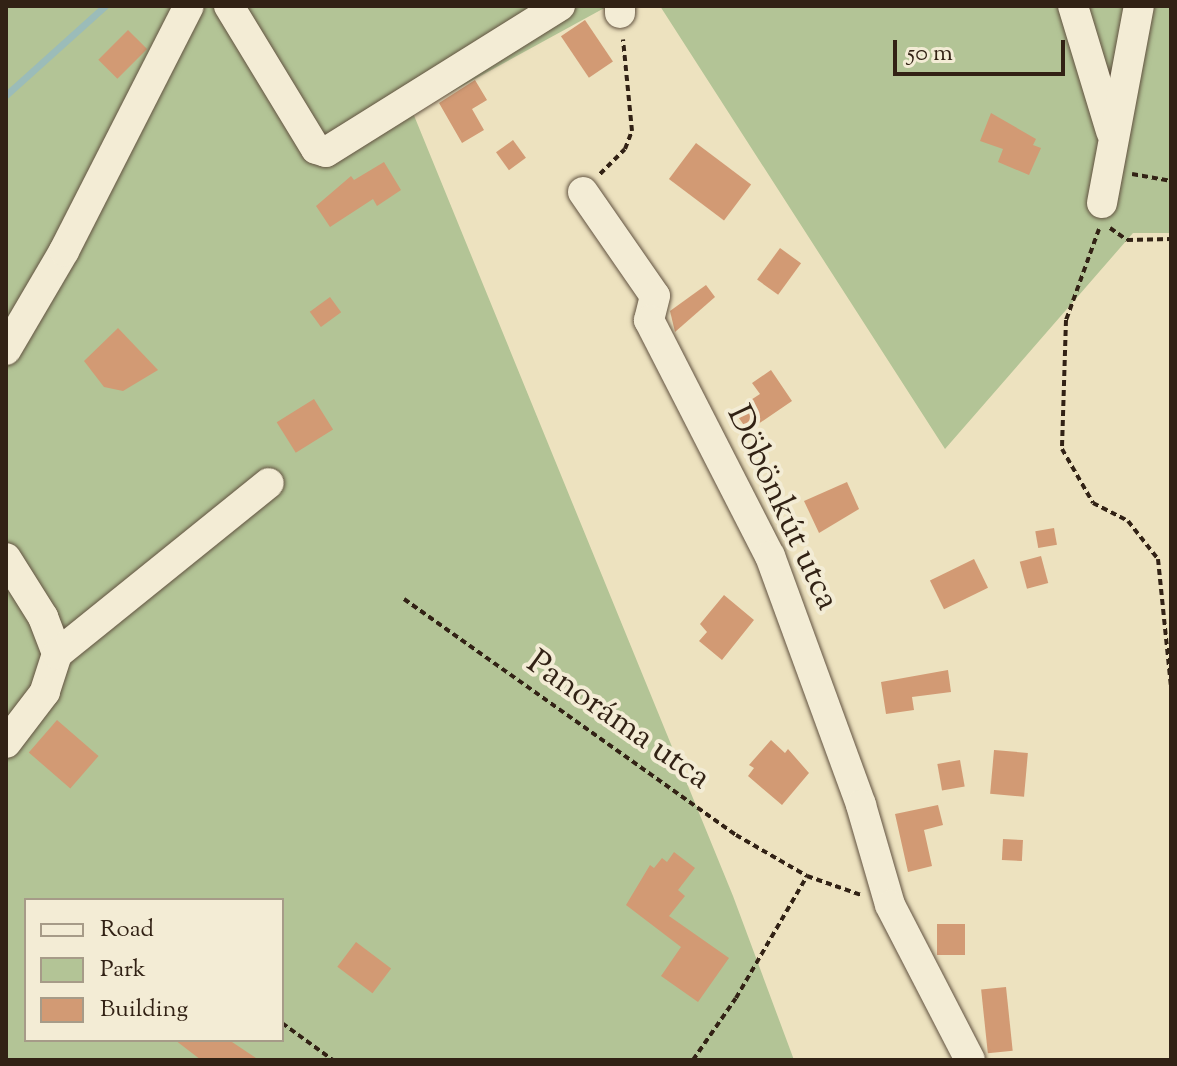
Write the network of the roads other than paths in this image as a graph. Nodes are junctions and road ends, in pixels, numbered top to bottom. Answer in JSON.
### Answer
{"nodes":[{"id":1,"x":189,"y":6,"type":"edge"},
{"id":2,"x":229,"y":6,"type":"edge"},
{"id":3,"x":560,"y":6,"type":"edge"},
{"id":4,"x":1073,"y":6,"type":"edge"},
{"id":5,"x":1139,"y":6,"type":"edge"},
{"id":6,"x":1111,"y":133,"type":"junction"},
{"id":7,"x":583,"y":192,"type":"road end"},
{"id":8,"x":1102,"y":212,"type":"road end"},
{"id":9,"x":6,"y":350,"type":"edge"},
{"id":10,"x":269,"y":483,"type":"dead end"},
{"id":11,"x":6,"y":558,"type":"edge"},
{"id":12,"x":57,"y":654,"type":"junction"},
{"id":13,"x":6,"y":743,"type":"edge"},
{"id":14,"x":970,"y":1060,"type":"edge"}],
"edges":[{"from":1,"to":9,"type":"street"},
{"from":2,"to":3,"type":"street"},
{"from":4,"to":6,"type":"street"},
{"from":5,"to":6,"type":"street"},
{"from":6,"to":8,"type":"street"},
{"from":7,"to":14,"type":"street","name":"Döbönkút utca"},
{"from":10,"to":12,"type":"street"},
{"from":11,"to":12,"type":"street"},
{"from":12,"to":13,"type":"street"}]}
